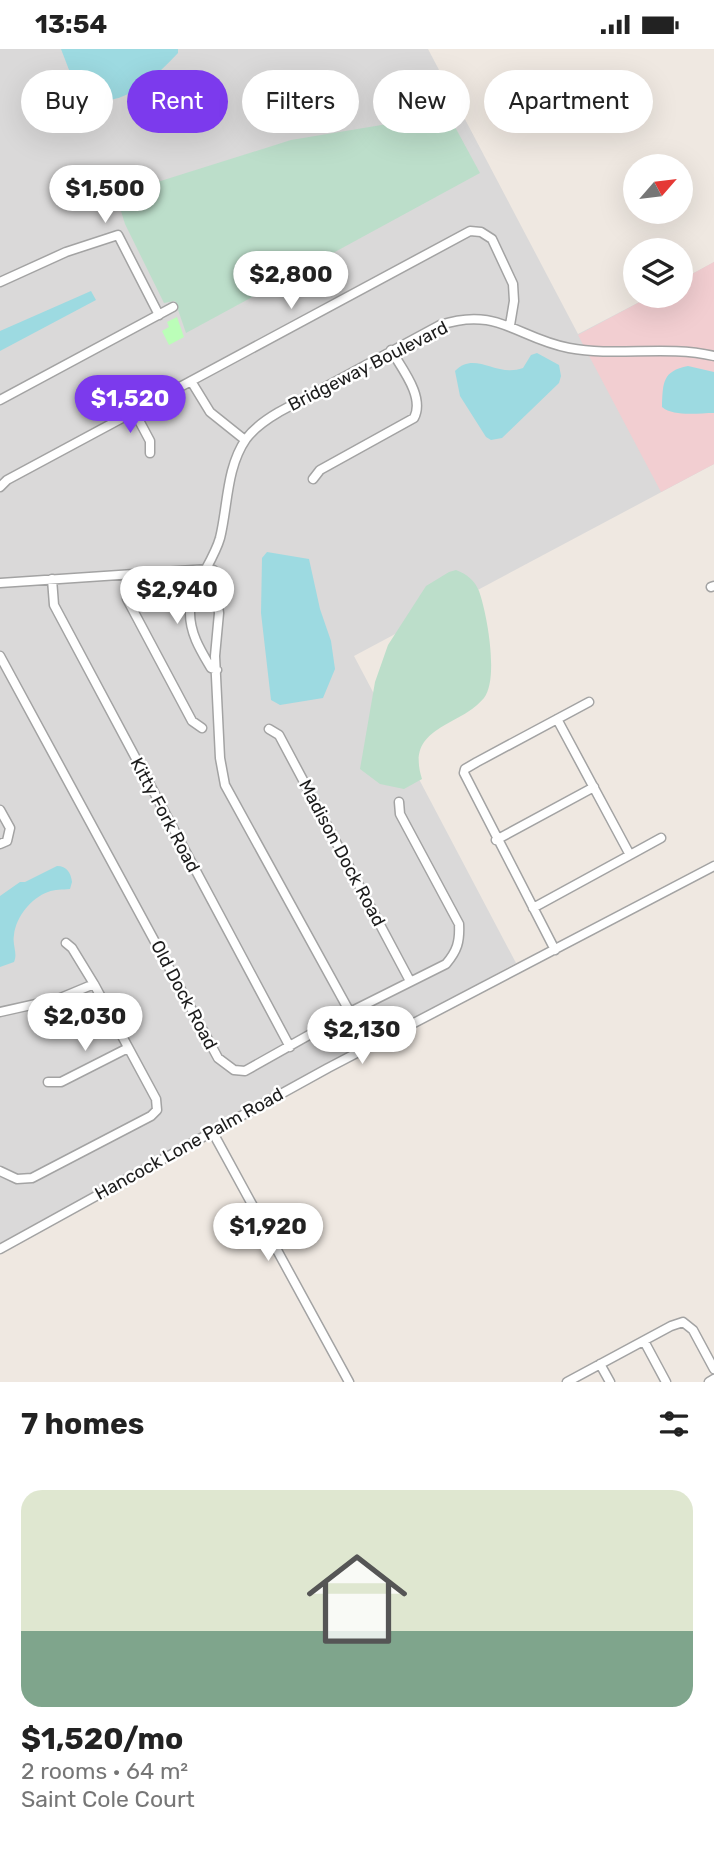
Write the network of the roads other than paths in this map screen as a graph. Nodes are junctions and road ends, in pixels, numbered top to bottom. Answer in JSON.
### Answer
{"nodes":[{"id":1,"x":0,"y":282,"type":"edge"},
{"id":2,"x":173,"y":307,"type":"dead end"},
{"id":3,"x":159,"y":315,"type":"junction"},
{"id":4,"x":509,"y":325,"type":"junction"},
{"id":5,"x":391,"y":350,"type":"junction"},
{"id":6,"x":714,"y":356,"type":"edge"},
{"id":7,"x":191,"y":381,"type":"junction"},
{"id":8,"x":0,"y":400,"type":"edge"},
{"id":9,"x":134,"y":411,"type":"junction"},
{"id":10,"x":245,"y":440,"type":"junction"},
{"id":11,"x":150,"y":453,"type":"dead end"},
{"id":12,"x":313,"y":479,"type":"dead end"},
{"id":13,"x":0,"y":487,"type":"edge"},
{"id":14,"x":208,"y":569,"type":"junction"},
{"id":15,"x":127,"y":575,"type":"junction"},
{"id":16,"x":52,"y":579,"type":"junction"},
{"id":17,"x":0,"y":583,"type":"edge"},
{"id":18,"x":0,"y":656,"type":"edge"},
{"id":19,"x":216,"y":670,"type":"junction"},
{"id":20,"x":589,"y":702,"type":"dead end"},
{"id":21,"x":557,"y":719,"type":"junction"},
{"id":22,"x":202,"y":727,"type":"dead end"},
{"id":23,"x":269,"y":729,"type":"dead end"},
{"id":24,"x":594,"y":787,"type":"junction"},
{"id":25,"x":400,"y":802,"type":"dead end"},
{"id":26,"x":0,"y":810,"type":"edge"},
{"id":27,"x":661,"y":838,"type":"dead end"},
{"id":28,"x":496,"y":840,"type":"junction"},
{"id":29,"x":0,"y":844,"type":"edge"},
{"id":30,"x":629,"y":855,"type":"junction"},
{"id":31,"x":714,"y":866,"type":"edge"},
{"id":32,"x":533,"y":908,"type":"junction"},
{"id":33,"x":66,"y":943,"type":"dead end"},
{"id":34,"x":555,"y":950,"type":"junction"},
{"id":35,"x":410,"y":981,"type":"junction"},
{"id":36,"x":93,"y":984,"type":"junction"},
{"id":37,"x":0,"y":1012,"type":"edge"},
{"id":38,"x":350,"y":1012,"type":"junction"},
{"id":39,"x":290,"y":1047,"type":"junction"},
{"id":40,"x":369,"y":1047,"type":"junction"},
{"id":41,"x":128,"y":1048,"type":"junction"},
{"id":42,"x":48,"y":1082,"type":"dead end"},
{"id":43,"x":212,"y":1131,"type":"junction"},
{"id":44,"x":1,"y":1174,"type":"edge"},
{"id":45,"x":0,"y":1249,"type":"edge"},
{"id":46,"x":643,"y":1341,"type":"junction"},
{"id":47,"x":600,"y":1364,"type":"junction"},
{"id":48,"x":714,"y":1369,"type":"edge"},
{"id":49,"x":714,"y":1379,"type":"edge"},
{"id":50,"x":349,"y":1382,"type":"edge"},
{"id":51,"x":567,"y":1382,"type":"edge"},
{"id":52,"x":610,"y":1382,"type":"edge"},
{"id":53,"x":666,"y":1382,"type":"edge"},
{"id":54,"x":709,"y":1382,"type":"edge"}],
"edges":[{"from":1,"to":3,"type":"street"},
{"from":2,"to":3,"type":"street"},
{"from":3,"to":8,"type":"street"},
{"from":4,"to":5,"type":"street","name":"Bridgeway Boulevard"},
{"from":4,"to":6,"type":"street","name":"Bridgeway Boulevard"},
{"from":4,"to":7,"type":"street"},
{"from":5,"to":10,"type":"street","name":"Bridgeway Boulevard"},
{"from":5,"to":12,"type":"street"},
{"from":7,"to":9,"type":"street"},
{"from":7,"to":10,"type":"street"},
{"from":9,"to":11,"type":"street"},
{"from":9,"to":13,"type":"street"},
{"from":10,"to":14,"type":"street","name":"Bridgeway Boulevard"},
{"from":14,"to":15,"type":"street"},
{"from":14,"to":19,"type":"street"},
{"from":14,"to":19,"type":"street","name":"Bridgeway Boulevard"},
{"from":15,"to":16,"type":"street"},
{"from":15,"to":22,"type":"street"},
{"from":16,"to":17,"type":"street"},
{"from":16,"to":39,"type":"street","name":"Kitty Fork Road"},
{"from":18,"to":39,"type":"street","name":"Old Dock Road"},
{"from":19,"to":38,"type":"street"},
{"from":20,"to":21,"type":"street"},
{"from":21,"to":24,"type":"street"},
{"from":21,"to":28,"type":"street"},
{"from":23,"to":35,"type":"street","name":"Madison Dock Road"},
{"from":24,"to":28,"type":"street"},
{"from":24,"to":30,"type":"street"},
{"from":25,"to":35,"type":"street","name":"Old Dock Road"},
{"from":26,"to":29,"type":"street"},
{"from":27,"to":30,"type":"street"},
{"from":28,"to":32,"type":"street"},
{"from":30,"to":32,"type":"street"},
{"from":31,"to":34,"type":"street","name":"Hancock Lone Palm Road"},
{"from":32,"to":34,"type":"street"},
{"from":33,"to":36,"type":"street"},
{"from":34,"to":40,"type":"street","name":"Hancock Lone Palm Road"},
{"from":35,"to":38,"type":"street","name":"Old Dock Road"},
{"from":36,"to":37,"type":"street"},
{"from":36,"to":41,"type":"street"},
{"from":38,"to":39,"type":"street","name":"Old Dock Road"},
{"from":38,"to":40,"type":"street"},
{"from":40,"to":43,"type":"street","name":"Hancock Lone Palm Road"},
{"from":41,"to":42,"type":"street"},
{"from":41,"to":44,"type":"street"},
{"from":43,"to":45,"type":"street","name":"Hancock Lone Palm Road"},
{"from":43,"to":50,"type":"street"},
{"from":46,"to":47,"type":"street"},
{"from":46,"to":48,"type":"street"},
{"from":46,"to":53,"type":"street"},
{"from":47,"to":51,"type":"street"},
{"from":47,"to":52,"type":"street"},
{"from":49,"to":54,"type":"street"}]}
